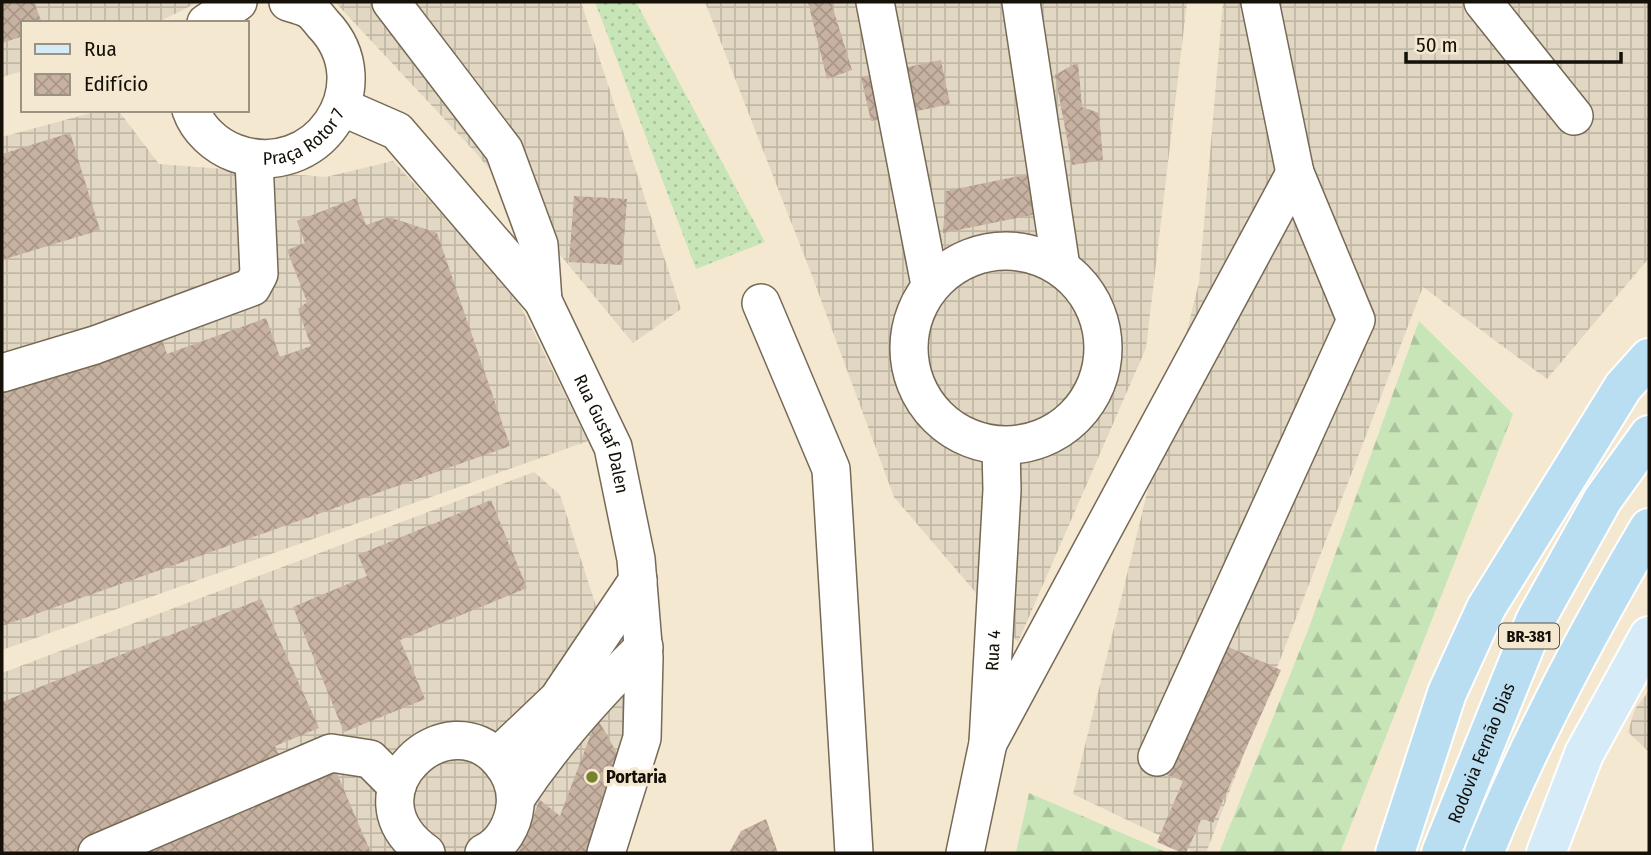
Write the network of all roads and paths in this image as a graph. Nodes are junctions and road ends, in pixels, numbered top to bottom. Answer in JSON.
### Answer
{"nodes":[{"id":1,"x":238,"y":2,"type":"edge"},
{"id":2,"x":288,"y":2,"type":"edge"},
{"id":3,"x":391,"y":2,"type":"edge"},
{"id":4,"x":876,"y":2,"type":"edge"},
{"id":5,"x":1021,"y":2,"type":"edge"},
{"id":6,"x":1260,"y":2,"type":"edge"},
{"id":7,"x":1483,"y":2,"type":"edge"},
{"id":8,"x":209,"y":21,"type":"edge"},
{"id":9,"x":342,"y":107,"type":"junction"},
{"id":10,"x":192,"y":112,"type":"edge"},
{"id":11,"x":1574,"y":116,"type":"dead end"},
{"id":12,"x":254,"y":160,"type":"junction"},
{"id":13,"x":1295,"y":173,"type":"junction"},
{"id":14,"x":1061,"y":267,"type":"junction"},
{"id":15,"x":930,"y":285,"type":"junction"},
{"id":16,"x":543,"y":301,"type":"junction"},
{"id":17,"x":761,"y":303,"type":"dead end"},
{"id":18,"x":1649,"y":358,"type":"edge"},
{"id":19,"x":2,"y":373,"type":"edge"},
{"id":20,"x":1649,"y":435,"type":"edge"},
{"id":21,"x":1001,"y":446,"type":"junction"},
{"id":22,"x":1649,"y":528,"type":"edge"},
{"id":23,"x":638,"y":580,"type":"junction"},
{"id":24,"x":1649,"y":636,"type":"edge"},
{"id":25,"x":643,"y":647,"type":"junction"},
{"id":26,"x":988,"y":744,"type":"junction"},
{"id":27,"x":497,"y":757,"type":"junction"},
{"id":28,"x":1157,"y":757,"type":"dead end"},
{"id":29,"x":397,"y":786,"type":"junction"},
{"id":30,"x":516,"y":798,"type":"junction"},
{"id":31,"x":97,"y":853,"type":"edge"},
{"id":32,"x":426,"y":853,"type":"edge"},
{"id":33,"x":484,"y":853,"type":"edge"},
{"id":34,"x":606,"y":853,"type":"edge"},
{"id":35,"x":853,"y":853,"type":"edge"},
{"id":36,"x":965,"y":853,"type":"edge"},
{"id":37,"x":1395,"y":853,"type":"edge"},
{"id":38,"x":1441,"y":853,"type":"edge"},
{"id":39,"x":1484,"y":853,"type":"edge"},
{"id":40,"x":1546,"y":853,"type":"edge"}],
"edges":[{"from":1,"to":8,"type":"street"},
{"from":2,"to":9,"type":"street","name":"Praça Rotor 7"},
{"from":3,"to":16,"type":"street"},
{"from":4,"to":15,"type":"street"},
{"from":5,"to":14,"type":"street"},
{"from":6,"to":13,"type":"street"},
{"from":7,"to":11,"type":"street"},
{"from":9,"to":12,"type":"street","name":"Praça Rotor 7"},
{"from":9,"to":16,"type":"street","name":"Rua Gustaf Dalen"},
{"from":10,"to":12,"type":"street","name":"Praça Rotor 7"},
{"from":12,"to":19,"type":"street"},
{"from":13,"to":26,"type":"street"},
{"from":13,"to":28,"type":"street"},
{"from":14,"to":15,"type":"street"},
{"from":14,"to":21,"type":"street"},
{"from":15,"to":21,"type":"street"},
{"from":16,"to":23,"type":"street","name":"Rua Gustaf Dalen"},
{"from":17,"to":35,"type":"street"},
{"from":18,"to":37,"type":"highway"},
{"from":20,"to":38,"type":"highway","name":"Rodovia Fernão Dias","number":"BR-381"},
{"from":21,"to":26,"type":"street","name":"Rua 4"},
{"from":22,"to":39,"type":"highway","number":"BR-381"},
{"from":23,"to":25,"type":"street","name":"Rua Gustaf Dalen"},
{"from":23,"to":27,"type":"street"},
{"from":24,"to":40,"type":"main road"},
{"from":25,"to":30,"type":"street"},
{"from":25,"to":34,"type":"street","name":"Rua Gustaf Dalen"},
{"from":26,"to":36,"type":"street","name":"Rua 4"},
{"from":27,"to":29,"type":"street"},
{"from":27,"to":30,"type":"street"},
{"from":29,"to":31,"type":"street"},
{"from":29,"to":32,"type":"street"},
{"from":30,"to":33,"type":"street"}]}
